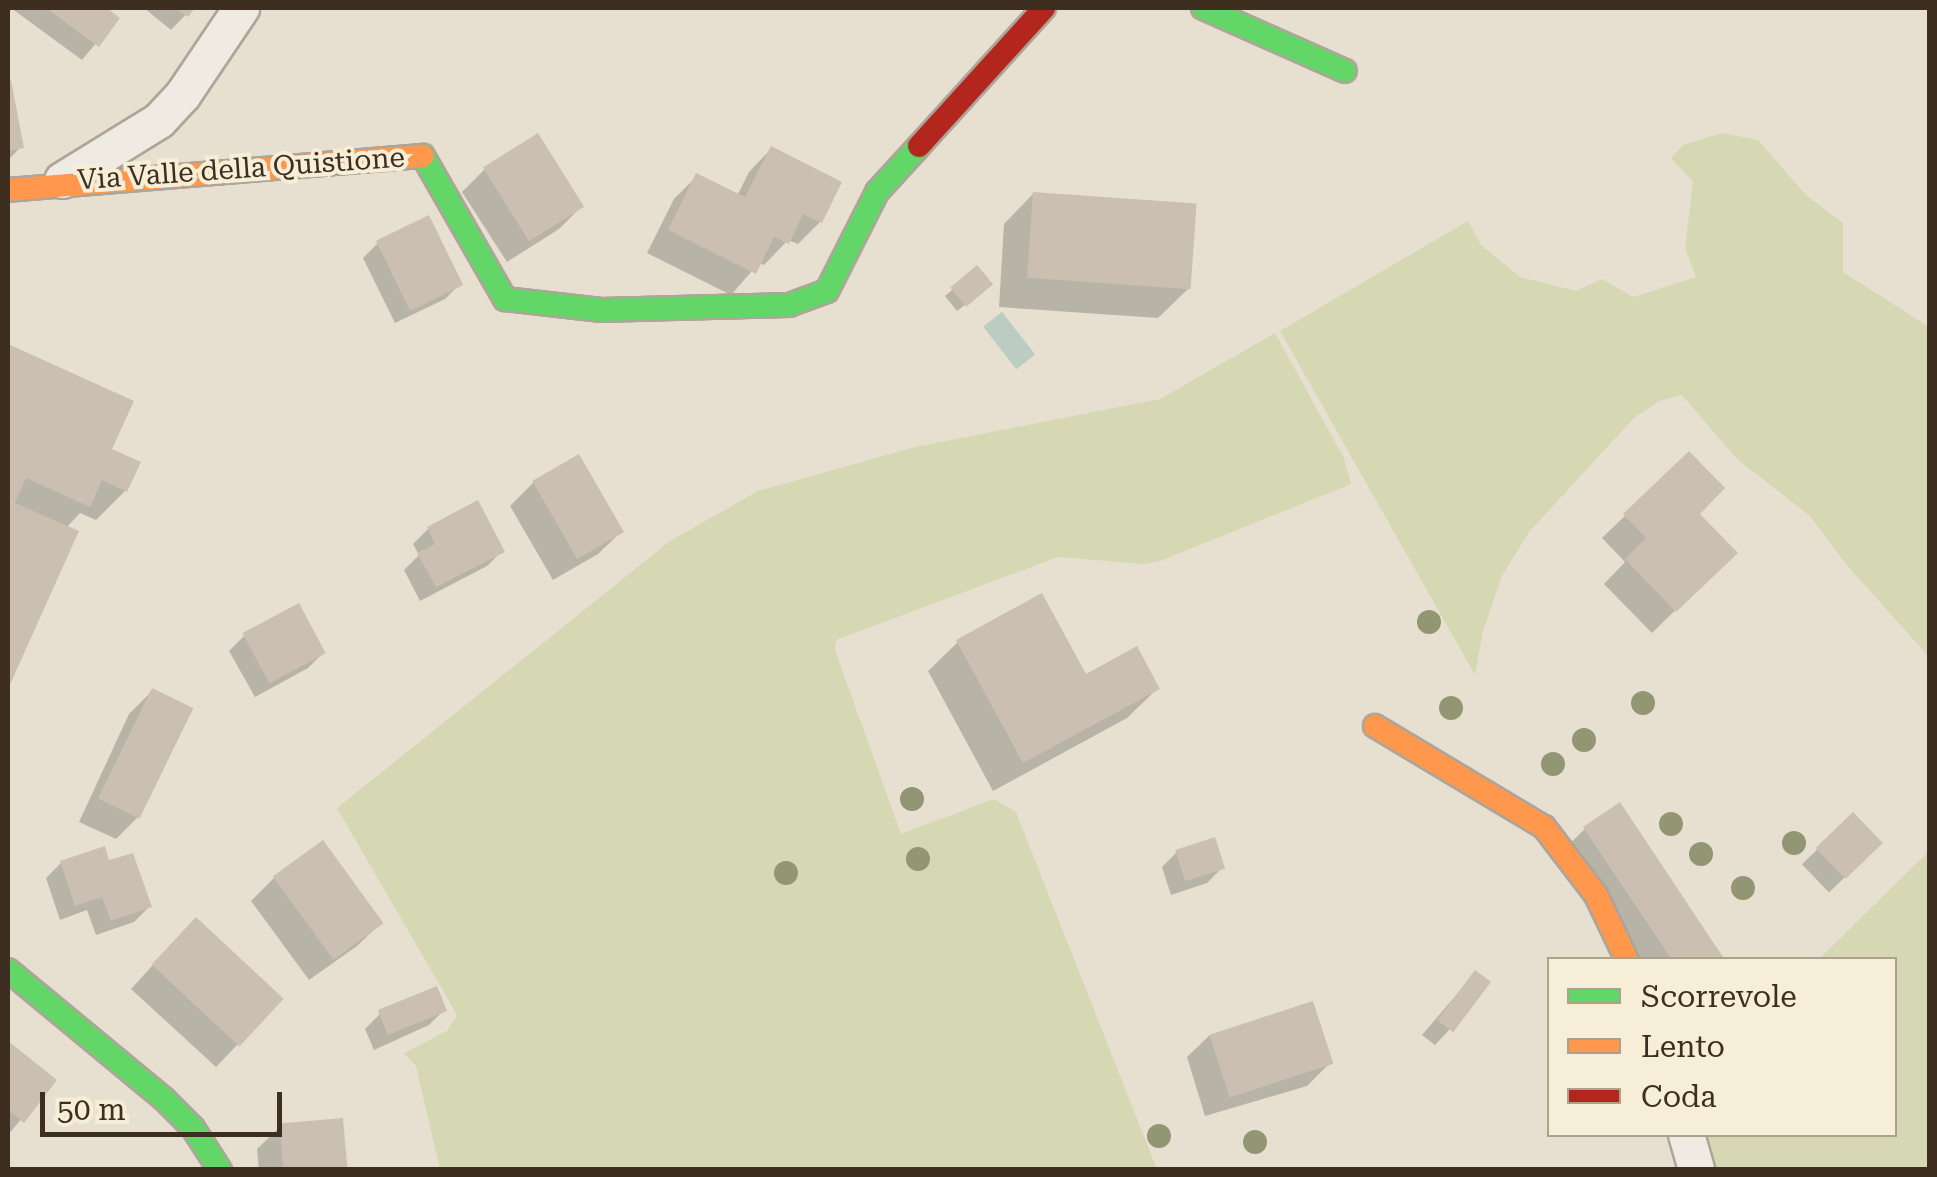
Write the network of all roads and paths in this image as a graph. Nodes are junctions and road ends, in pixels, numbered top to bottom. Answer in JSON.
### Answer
{"nodes":[{"id":1,"x":241,"y":8,"type":"edge"},
{"id":2,"x":1044,"y":8,"type":"edge"},
{"id":3,"x":1203,"y":8,"type":"edge"},
{"id":4,"x":1346,"y":71,"type":"dead end"},
{"id":5,"x":56,"y":183,"type":"junction"},
{"id":6,"x":8,"y":190,"type":"edge"},
{"id":7,"x":1375,"y":726,"type":"dead end"},
{"id":8,"x":1626,"y":957,"type":"edge"},
{"id":9,"x":8,"y":970,"type":"edge"},
{"id":10,"x":1687,"y":1137,"type":"edge"},
{"id":11,"x":220,"y":1170,"type":"edge"},
{"id":12,"x":1696,"y":1170,"type":"edge"}],
"edges":[{"from":1,"to":5,"type":"street","name":"Via Valle della Quistione"},
{"from":2,"to":5,"type":"street","name":"Via Valle della Quistione"},
{"from":3,"to":4,"type":"street"},
{"from":5,"to":6,"type":"street","name":"Via Valle della Quistione"},
{"from":7,"to":8,"type":"street"},
{"from":9,"to":11,"type":"street"},
{"from":10,"to":12,"type":"street"}]}
